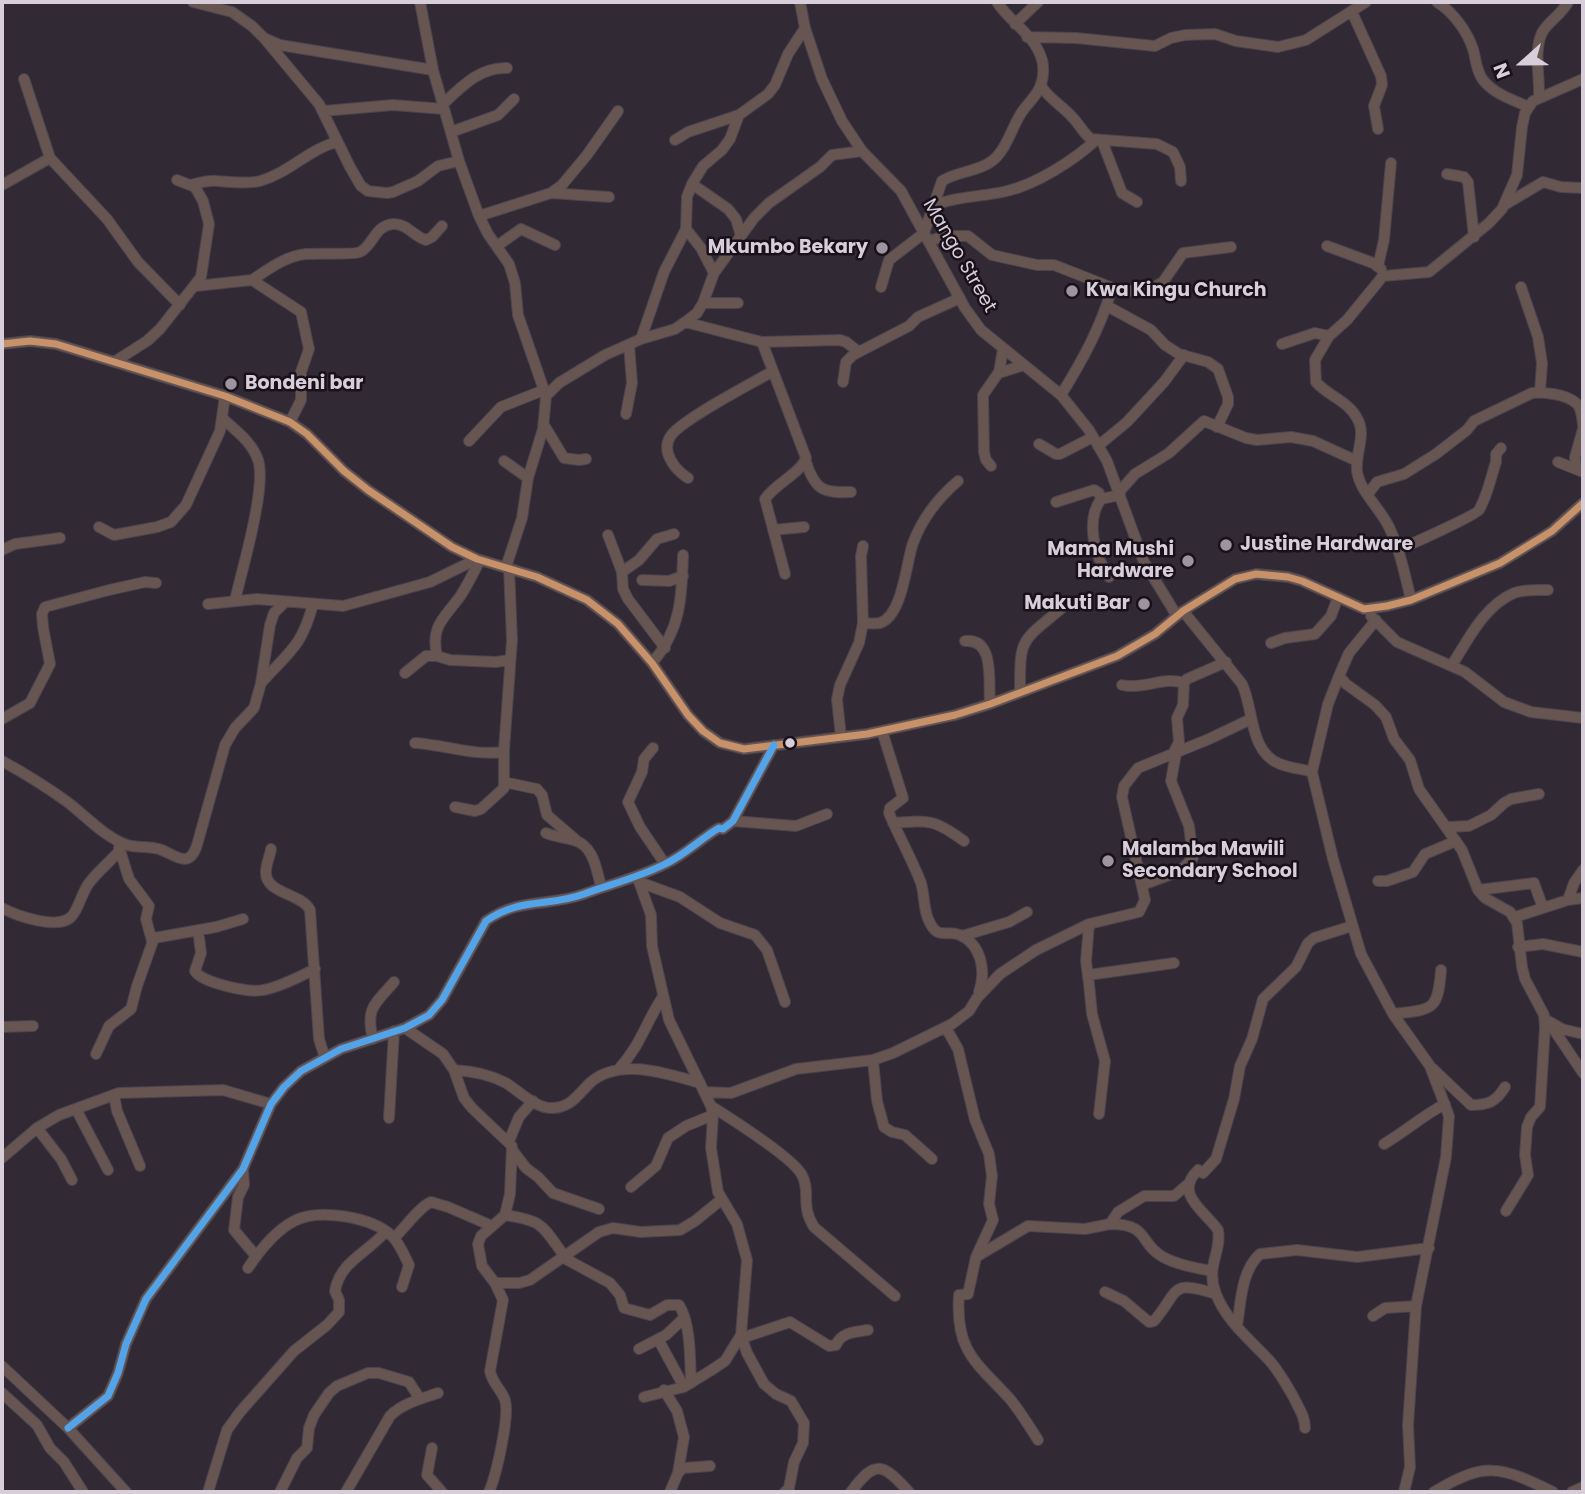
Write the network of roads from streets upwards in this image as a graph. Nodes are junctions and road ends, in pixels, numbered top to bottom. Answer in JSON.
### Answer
{"nodes":[{"id":1,"x":192,"y":2,"type":"edge"},
{"id":2,"x":421,"y":2,"type":"edge"},
{"id":3,"x":800,"y":2,"type":"edge"},
{"id":4,"x":997,"y":2,"type":"edge"},
{"id":5,"x":1038,"y":2,"type":"edge"},
{"id":6,"x":1366,"y":2,"type":"edge"},
{"id":7,"x":1437,"y":2,"type":"edge"},
{"id":8,"x":1568,"y":2,"type":"edge"},
{"id":9,"x":1352,"y":12,"type":"junction"},
{"id":10,"x":1015,"y":24,"type":"junction"},
{"id":11,"x":805,"y":28,"type":"junction"},
{"id":12,"x":1027,"y":37,"type":"junction"},
{"id":13,"x":264,"y":38,"type":"junction"},
{"id":14,"x":507,"y":68,"type":"dead end"},
{"id":15,"x":433,"y":70,"type":"junction"},
{"id":16,"x":24,"y":79,"type":"dead end"},
{"id":17,"x":1583,"y":79,"type":"edge"},
{"id":18,"x":1041,"y":86,"type":"junction"},
{"id":19,"x":1539,"y":97,"type":"junction"},
{"id":20,"x":514,"y":99,"type":"dead end"},
{"id":21,"x":443,"y":107,"type":"junction"},
{"id":22,"x":1529,"y":107,"type":"junction"},
{"id":23,"x":618,"y":110,"type":"dead end"},
{"id":24,"x":323,"y":111,"type":"junction"},
{"id":25,"x":739,"y":115,"type":"junction"},
{"id":26,"x":1378,"y":129,"type":"dead end"},
{"id":27,"x":451,"y":132,"type":"junction"},
{"id":28,"x":675,"y":140,"type":"dead end"},
{"id":29,"x":1099,"y":141,"type":"junction"},
{"id":30,"x":337,"y":142,"type":"junction"},
{"id":31,"x":862,"y":150,"type":"junction"},
{"id":32,"x":50,"y":158,"type":"junction"},
{"id":33,"x":459,"y":161,"type":"junction"},
{"id":34,"x":1391,"y":163,"type":"dead end"},
{"id":35,"x":1447,"y":174,"type":"dead end"},
{"id":36,"x":177,"y":180,"type":"dead end"},
{"id":37,"x":1181,"y":181,"type":"dead end"},
{"id":38,"x":2,"y":184,"type":"edge"},
{"id":39,"x":692,"y":184,"type":"junction"},
{"id":40,"x":190,"y":185,"type":"junction"},
{"id":41,"x":1583,"y":188,"type":"edge"},
{"id":42,"x":551,"y":193,"type":"junction"},
{"id":43,"x":609,"y":197,"type":"dead end"},
{"id":44,"x":1137,"y":202,"type":"dead end"},
{"id":45,"x":1504,"y":205,"type":"junction"},
{"id":46,"x":933,"y":206,"type":"junction"},
{"id":47,"x":479,"y":216,"type":"junction"},
{"id":48,"x":442,"y":226,"type":"dead end"},
{"id":49,"x":686,"y":229,"type":"junction"},
{"id":50,"x":741,"y":236,"type":"junction"},
{"id":51,"x":927,"y":237,"type":"junction"},
{"id":52,"x":1474,"y":237,"type":"junction"},
{"id":53,"x":555,"y":245,"type":"dead end"},
{"id":54,"x":497,"y":246,"type":"junction"},
{"id":55,"x":1327,"y":246,"type":"dead end"},
{"id":56,"x":1231,"y":247,"type":"dead end"},
{"id":57,"x":1378,"y":267,"type":"junction"},
{"id":58,"x":714,"y":273,"type":"junction"},
{"id":59,"x":1388,"y":275,"type":"junction"},
{"id":60,"x":252,"y":280,"type":"junction"},
{"id":61,"x":196,"y":286,"type":"junction"},
{"id":62,"x":881,"y":287,"type":"dead end"},
{"id":63,"x":1521,"y":287,"type":"dead end"},
{"id":64,"x":1112,"y":288,"type":"junction"},
{"id":65,"x":960,"y":298,"type":"junction"},
{"id":66,"x":703,"y":303,"type":"junction"},
{"id":67,"x":737,"y":303,"type":"dead end"},
{"id":68,"x":180,"y":304,"type":"junction"},
{"id":69,"x":1107,"y":306,"type":"junction"},
{"id":70,"x":685,"y":322,"type":"junction"},
{"id":71,"x":1329,"y":336,"type":"junction"},
{"id":72,"x":641,"y":339,"type":"junction"},
{"id":73,"x":762,"y":342,"type":"junction"},
{"id":74,"x":2,"y":344,"type":"edge"},
{"id":75,"x":1282,"y":344,"type":"dead end"},
{"id":76,"x":629,"y":345,"type":"junction"},
{"id":77,"x":1003,"y":349,"type":"junction"},
{"id":78,"x":859,"y":352,"type":"junction"},
{"id":79,"x":1184,"y":355,"type":"junction"},
{"id":80,"x":114,"y":362,"type":"junction"},
{"id":81,"x":1024,"y":365,"type":"junction"},
{"id":82,"x":773,"y":371,"type":"junction"},
{"id":83,"x":999,"y":373,"type":"junction"},
{"id":84,"x":843,"y":382,"type":"dead end"},
{"id":85,"x":1540,"y":392,"type":"junction"},
{"id":86,"x":545,"y":393,"type":"junction"},
{"id":87,"x":1061,"y":395,"type":"junction"},
{"id":88,"x":225,"y":396,"type":"junction"},
{"id":89,"x":626,"y":414,"type":"dead end"},
{"id":90,"x":222,"y":418,"type":"junction"},
{"id":91,"x":290,"y":422,"type":"junction"},
{"id":92,"x":544,"y":425,"type":"junction"},
{"id":93,"x":1217,"y":427,"type":"junction"},
{"id":94,"x":1583,"y":427,"type":"edge"},
{"id":95,"x":469,"y":441,"type":"dead end"},
{"id":96,"x":1096,"y":441,"type":"junction"},
{"id":97,"x":1039,"y":444,"type":"dead end"},
{"id":98,"x":1501,"y":447,"type":"dead end"},
{"id":99,"x":586,"y":459,"type":"dead end"},
{"id":100,"x":504,"y":461,"type":"dead end"},
{"id":101,"x":1357,"y":461,"type":"junction"},
{"id":102,"x":806,"y":462,"type":"junction"},
{"id":103,"x":1558,"y":462,"type":"dead end"},
{"id":104,"x":991,"y":466,"type":"dead end"},
{"id":105,"x":1580,"y":470,"type":"edge"},
{"id":106,"x":528,"y":478,"type":"junction"},
{"id":107,"x":688,"y":478,"type":"dead end"},
{"id":108,"x":958,"y":481,"type":"dead end"},
{"id":109,"x":851,"y":492,"type":"dead end"},
{"id":110,"x":1120,"y":493,"type":"junction"},
{"id":111,"x":1368,"y":494,"type":"junction"},
{"id":112,"x":1101,"y":499,"type":"junction"},
{"id":113,"x":1056,"y":502,"type":"dead end"},
{"id":114,"x":1583,"y":503,"type":"edge"},
{"id":115,"x":99,"y":527,"type":"dead end"},
{"id":116,"x":804,"y":527,"type":"dead end"},
{"id":117,"x":773,"y":530,"type":"junction"},
{"id":118,"x":674,"y":534,"type":"dead end"},
{"id":119,"x":608,"y":535,"type":"dead end"},
{"id":120,"x":60,"y":538,"type":"dead end"},
{"id":121,"x":863,"y":546,"type":"dead end"},
{"id":122,"x":1399,"y":549,"type":"junction"},
{"id":123,"x":2,"y":550,"type":"edge"},
{"id":124,"x":683,"y":555,"type":"dead end"},
{"id":125,"x":479,"y":559,"type":"junction"},
{"id":126,"x":507,"y":568,"type":"junction"},
{"id":127,"x":622,"y":572,"type":"junction"},
{"id":128,"x":785,"y":574,"type":"dead end"},
{"id":129,"x":682,"y":576,"type":"junction"},
{"id":130,"x":1110,"y":577,"type":"dead end"},
{"id":131,"x":642,"y":580,"type":"dead end"},
{"id":132,"x":156,"y":583,"type":"dead end"},
{"id":133,"x":1548,"y":590,"type":"dead end"},
{"id":134,"x":1338,"y":597,"type":"junction"},
{"id":135,"x":235,"y":600,"type":"junction"},
{"id":136,"x":1411,"y":600,"type":"junction"},
{"id":137,"x":285,"y":602,"type":"junction"},
{"id":138,"x":208,"y":604,"type":"dead end"},
{"id":139,"x":313,"y":604,"type":"junction"},
{"id":140,"x":1062,"y":608,"type":"dead end"},
{"id":141,"x":1364,"y":609,"type":"junction"},
{"id":142,"x":1180,"y":614,"type":"junction"},
{"id":143,"x":1376,"y":620,"type":"junction"},
{"id":144,"x":863,"y":623,"type":"junction"},
{"id":145,"x":965,"y":640,"type":"dead end"},
{"id":146,"x":1272,"y":643,"type":"dead end"},
{"id":147,"x":665,"y":648,"type":"junction"},
{"id":148,"x":437,"y":656,"type":"junction"},
{"id":149,"x":509,"y":660,"type":"junction"},
{"id":150,"x":1226,"y":662,"type":"junction"},
{"id":151,"x":652,"y":663,"type":"junction"},
{"id":152,"x":1452,"y":665,"type":"junction"},
{"id":153,"x":405,"y":673,"type":"dead end"},
{"id":154,"x":1339,"y":676,"type":"junction"},
{"id":155,"x":261,"y":683,"type":"junction"},
{"id":156,"x":1184,"y":683,"type":"junction"},
{"id":157,"x":1122,"y":685,"type":"dead end"},
{"id":158,"x":1020,"y":692,"type":"junction"},
{"id":159,"x":990,"y":704,"type":"junction"},
{"id":160,"x":1583,"y":718,"type":"edge"},
{"id":161,"x":2,"y":719,"type":"edge"},
{"id":162,"x":1251,"y":719,"type":"junction"},
{"id":163,"x":882,"y":731,"type":"junction"},
{"id":164,"x":841,"y":737,"type":"junction"},
{"id":165,"x":415,"y":743,"type":"dead end"},
{"id":166,"x":774,"y":745,"type":"junction"},
{"id":167,"x":653,"y":748,"type":"dead end"},
{"id":168,"x":504,"y":752,"type":"junction"},
{"id":169,"x":1174,"y":754,"type":"junction"},
{"id":170,"x":2,"y":761,"type":"edge"},
{"id":171,"x":1312,"y":772,"type":"junction"},
{"id":172,"x":504,"y":782,"type":"junction"},
{"id":173,"x":1539,"y":794,"type":"dead end"},
{"id":174,"x":455,"y":807,"type":"dead end"},
{"id":175,"x":827,"y":814,"type":"dead end"},
{"id":176,"x":733,"y":821,"type":"junction"},
{"id":177,"x":893,"y":823,"type":"junction"},
{"id":178,"x":1447,"y":827,"type":"junction"},
{"id":179,"x":546,"y":833,"type":"dead end"},
{"id":180,"x":115,"y":838,"type":"junction"},
{"id":181,"x":576,"y":840,"type":"junction"},
{"id":182,"x":964,"y":841,"type":"dead end"},
{"id":183,"x":1456,"y":841,"type":"junction"},
{"id":184,"x":271,"y":849,"type":"dead end"},
{"id":185,"x":120,"y":850,"type":"junction"},
{"id":186,"x":665,"y":864,"type":"junction"},
{"id":187,"x":1583,"y":870,"type":"edge"},
{"id":188,"x":638,"y":879,"type":"junction"},
{"id":189,"x":1378,"y":881,"type":"dead end"},
{"id":190,"x":601,"y":886,"type":"junction"},
{"id":191,"x":1142,"y":886,"type":"junction"},
{"id":192,"x":1478,"y":890,"type":"junction"},
{"id":193,"x":1583,"y":898,"type":"edge"},
{"id":194,"x":1568,"y":900,"type":"junction"},
{"id":195,"x":2,"y":908,"type":"edge"},
{"id":196,"x":1543,"y":908,"type":"junction"},
{"id":197,"x":1027,"y":912,"type":"dead end"},
{"id":198,"x":1515,"y":917,"type":"junction"},
{"id":199,"x":243,"y":919,"type":"dead end"},
{"id":200,"x":1089,"y":924,"type":"junction"},
{"id":201,"x":1352,"y":926,"type":"junction"},
{"id":202,"x":198,"y":930,"type":"junction"},
{"id":203,"x":962,"y":936,"type":"junction"},
{"id":204,"x":152,"y":941,"type":"junction"},
{"id":205,"x":1518,"y":947,"type":"junction"},
{"id":206,"x":1583,"y":952,"type":"edge"},
{"id":207,"x":1174,"y":963,"type":"dead end"},
{"id":208,"x":315,"y":969,"type":"junction"},
{"id":209,"x":1441,"y":970,"type":"dead end"},
{"id":210,"x":1088,"y":975,"type":"junction"},
{"id":211,"x":394,"y":982,"type":"dead end"},
{"id":212,"x":662,"y":998,"type":"junction"},
{"id":213,"x":977,"y":998,"type":"junction"},
{"id":214,"x":785,"y":1002,"type":"dead end"},
{"id":215,"x":1393,"y":1014,"type":"junction"},
{"id":216,"x":1546,"y":1020,"type":"junction"},
{"id":217,"x":33,"y":1026,"type":"dead end"},
{"id":218,"x":2,"y":1027,"type":"edge"},
{"id":219,"x":946,"y":1028,"type":"junction"},
{"id":220,"x":400,"y":1029,"type":"junction"},
{"id":221,"x":1583,"y":1034,"type":"edge"},
{"id":222,"x":373,"y":1039,"type":"junction"},
{"id":223,"x":96,"y":1054,"type":"dead end"},
{"id":224,"x":325,"y":1058,"type":"junction"},
{"id":225,"x":873,"y":1060,"type":"junction"},
{"id":226,"x":1430,"y":1066,"type":"junction"},
{"id":227,"x":454,"y":1070,"type":"junction"},
{"id":228,"x":618,"y":1070,"type":"junction"},
{"id":229,"x":1583,"y":1073,"type":"edge"},
{"id":230,"x":702,"y":1087,"type":"junction"},
{"id":231,"x":1505,"y":1087,"type":"dead end"},
{"id":232,"x":114,"y":1095,"type":"junction"},
{"id":233,"x":533,"y":1101,"type":"junction"},
{"id":234,"x":271,"y":1104,"type":"junction"},
{"id":235,"x":1445,"y":1104,"type":"junction"},
{"id":236,"x":76,"y":1109,"type":"junction"},
{"id":237,"x":712,"y":1110,"type":"junction"},
{"id":238,"x":1099,"y":1114,"type":"dead end"},
{"id":239,"x":389,"y":1118,"type":"dead end"},
{"id":240,"x":37,"y":1128,"type":"junction"},
{"id":241,"x":1384,"y":1144,"type":"dead end"},
{"id":242,"x":511,"y":1147,"type":"junction"},
{"id":243,"x":2,"y":1157,"type":"edge"},
{"id":244,"x":932,"y":1159,"type":"dead end"},
{"id":245,"x":139,"y":1166,"type":"dead end"},
{"id":246,"x":243,"y":1169,"type":"junction"},
{"id":247,"x":108,"y":1170,"type":"dead end"},
{"id":248,"x":72,"y":1180,"type":"dead end"},
{"id":249,"x":1188,"y":1185,"type":"junction"},
{"id":250,"x":631,"y":1187,"type":"dead end"},
{"id":251,"x":722,"y":1199,"type":"junction"},
{"id":252,"x":599,"y":1209,"type":"dead end"},
{"id":253,"x":1506,"y":1211,"type":"dead end"},
{"id":254,"x":505,"y":1215,"type":"junction"},
{"id":255,"x":1110,"y":1224,"type":"junction"},
{"id":256,"x":492,"y":1226,"type":"junction"},
{"id":257,"x":390,"y":1235,"type":"junction"},
{"id":258,"x":1429,"y":1248,"type":"junction"},
{"id":259,"x":256,"y":1256,"type":"junction"},
{"id":260,"x":564,"y":1257,"type":"junction"},
{"id":261,"x":976,"y":1257,"type":"junction"},
{"id":262,"x":248,"y":1268,"type":"dead end"},
{"id":263,"x":1212,"y":1271,"type":"junction"},
{"id":264,"x":495,"y":1283,"type":"junction"},
{"id":265,"x":402,"y":1287,"type":"dead end"},
{"id":266,"x":1105,"y":1292,"type":"dead end"},
{"id":267,"x":1216,"y":1294,"type":"junction"},
{"id":268,"x":895,"y":1296,"type":"dead end"},
{"id":269,"x":1416,"y":1306,"type":"junction"},
{"id":270,"x":1373,"y":1316,"type":"dead end"},
{"id":271,"x":684,"y":1318,"type":"junction"},
{"id":272,"x":1237,"y":1326,"type":"junction"},
{"id":273,"x":868,"y":1330,"type":"dead end"},
{"id":274,"x":741,"y":1337,"type":"junction"},
{"id":275,"x":658,"y":1339,"type":"junction"},
{"id":276,"x":639,"y":1349,"type":"dead end"},
{"id":277,"x":2,"y":1366,"type":"edge"},
{"id":278,"x":687,"y":1385,"type":"junction"},
{"id":279,"x":664,"y":1390,"type":"junction"},
{"id":280,"x":2,"y":1393,"type":"edge"},
{"id":281,"x":438,"y":1393,"type":"dead end"},
{"id":282,"x":644,"y":1397,"type":"dead end"},
{"id":283,"x":420,"y":1399,"type":"junction"},
{"id":284,"x":68,"y":1428,"type":"junction"},
{"id":285,"x":1305,"y":1428,"type":"dead end"},
{"id":286,"x":1038,"y":1440,"type":"dead end"},
{"id":287,"x":432,"y":1448,"type":"dead end"},
{"id":288,"x":710,"y":1466,"type":"dead end"},
{"id":289,"x":678,"y":1473,"type":"junction"},
{"id":290,"x":1583,"y":1487,"type":"edge"},
{"id":291,"x":83,"y":1492,"type":"edge"},
{"id":292,"x":126,"y":1492,"type":"edge"},
{"id":293,"x":208,"y":1492,"type":"edge"},
{"id":294,"x":281,"y":1492,"type":"edge"},
{"id":295,"x":346,"y":1492,"type":"edge"},
{"id":296,"x":442,"y":1492,"type":"edge"},
{"id":297,"x":489,"y":1492,"type":"edge"},
{"id":298,"x":670,"y":1492,"type":"edge"},
{"id":299,"x":785,"y":1492,"type":"edge"},
{"id":300,"x":851,"y":1492,"type":"edge"},
{"id":301,"x":909,"y":1492,"type":"edge"},
{"id":302,"x":1404,"y":1492,"type":"edge"},
{"id":303,"x":1434,"y":1492,"type":"edge"},
{"id":304,"x":1553,"y":1492,"type":"edge"},
{"id":305,"x":1572,"y":1492,"type":"edge"}],
"edges":[{"from":1,"to":13,"type":"street"},
{"from":2,"to":15,"type":"street"},
{"from":3,"to":11,"type":"street","name":"Mango Street"},
{"from":4,"to":10,"type":"street"},
{"from":5,"to":10,"type":"street"},
{"from":6,"to":9,"type":"street"},
{"from":7,"to":22,"type":"street"},
{"from":8,"to":19,"type":"street"},
{"from":9,"to":12,"type":"street"},
{"from":9,"to":26,"type":"street"},
{"from":10,"to":12,"type":"street"},
{"from":11,"to":25,"type":"street"},
{"from":11,"to":31,"type":"street","name":"Mango Street"},
{"from":12,"to":18,"type":"street"},
{"from":13,"to":15,"type":"street"},
{"from":13,"to":24,"type":"street"},
{"from":14,"to":21,"type":"street"},
{"from":15,"to":21,"type":"street"},
{"from":16,"to":32,"type":"street"},
{"from":17,"to":19,"type":"street"},
{"from":18,"to":29,"type":"street"},
{"from":18,"to":46,"type":"street"},
{"from":19,"to":22,"type":"street"},
{"from":20,"to":27,"type":"street"},
{"from":21,"to":24,"type":"street"},
{"from":21,"to":27,"type":"street"},
{"from":22,"to":45,"type":"street"},
{"from":23,"to":42,"type":"street"},
{"from":24,"to":30,"type":"street"},
{"from":25,"to":28,"type":"street"},
{"from":25,"to":39,"type":"street"},
{"from":27,"to":33,"type":"street"},
{"from":29,"to":37,"type":"street"},
{"from":29,"to":44,"type":"street"},
{"from":29,"to":46,"type":"street"},
{"from":30,"to":33,"type":"street"},
{"from":30,"to":40,"type":"street"},
{"from":31,"to":50,"type":"street"},
{"from":31,"to":51,"type":"street","name":"Mango Street"},
{"from":32,"to":38,"type":"street"},
{"from":32,"to":68,"type":"street"},
{"from":33,"to":47,"type":"street"},
{"from":34,"to":57,"type":"street"},
{"from":35,"to":52,"type":"street"},
{"from":36,"to":40,"type":"street"},
{"from":39,"to":49,"type":"street"},
{"from":39,"to":50,"type":"street"},
{"from":40,"to":61,"type":"street"},
{"from":41,"to":45,"type":"street"},
{"from":42,"to":43,"type":"street"},
{"from":42,"to":47,"type":"street"},
{"from":45,"to":52,"type":"street"},
{"from":46,"to":51,"type":"street"},
{"from":47,"to":54,"type":"street"},
{"from":48,"to":60,"type":"street"},
{"from":49,"to":58,"type":"street"},
{"from":49,"to":72,"type":"street"},
{"from":50,"to":58,"type":"street"},
{"from":51,"to":62,"type":"street"},
{"from":51,"to":64,"type":"street"},
{"from":51,"to":65,"type":"street","name":"Mango Street"},
{"from":52,"to":59,"type":"street"},
{"from":53,"to":54,"type":"street"},
{"from":54,"to":86,"type":"street"},
{"from":55,"to":57,"type":"street"},
{"from":56,"to":64,"type":"street"},
{"from":57,"to":59,"type":"street"},
{"from":58,"to":66,"type":"street"},
{"from":59,"to":71,"type":"street"},
{"from":60,"to":61,"type":"street"},
{"from":60,"to":91,"type":"street"},
{"from":61,"to":68,"type":"street"},
{"from":63,"to":85,"type":"street"},
{"from":64,"to":69,"type":"street"},
{"from":65,"to":77,"type":"street","name":"Mango Street"},
{"from":65,"to":78,"type":"street"},
{"from":66,"to":67,"type":"street"},
{"from":66,"to":70,"type":"street"},
{"from":68,"to":80,"type":"street"},
{"from":69,"to":79,"type":"street"},
{"from":69,"to":87,"type":"street"},
{"from":70,"to":72,"type":"street"},
{"from":70,"to":73,"type":"street"},
{"from":71,"to":75,"type":"street"},
{"from":71,"to":101,"type":"street"},
{"from":72,"to":76,"type":"street"},
{"from":73,"to":78,"type":"street"},
{"from":73,"to":82,"type":"street"},
{"from":74,"to":80,"type":"street"},
{"from":76,"to":86,"type":"street"},
{"from":76,"to":89,"type":"street"},
{"from":77,"to":81,"type":"street","name":"Mango Street"},
{"from":77,"to":83,"type":"street"},
{"from":78,"to":84,"type":"street"},
{"from":79,"to":93,"type":"street"},
{"from":79,"to":96,"type":"street"},
{"from":80,"to":88,"type":"street"},
{"from":81,"to":83,"type":"street"},
{"from":81,"to":87,"type":"street","name":"Mango Street"},
{"from":82,"to":102,"type":"street"},
{"from":82,"to":107,"type":"street"},
{"from":83,"to":104,"type":"street"},
{"from":85,"to":94,"type":"street"},
{"from":85,"to":111,"type":"street"},
{"from":86,"to":92,"type":"street"},
{"from":86,"to":95,"type":"street"},
{"from":87,"to":96,"type":"street","name":"Mango Street"},
{"from":88,"to":90,"type":"street"},
{"from":88,"to":91,"type":"street"},
{"from":90,"to":115,"type":"street"},
{"from":90,"to":135,"type":"street"},
{"from":91,"to":125,"type":"street"},
{"from":92,"to":99,"type":"street"},
{"from":92,"to":106,"type":"street"},
{"from":93,"to":101,"type":"street"},
{"from":93,"to":110,"type":"street"},
{"from":94,"to":105,"type":"street"},
{"from":96,"to":97,"type":"street"},
{"from":96,"to":110,"type":"street","name":"Mango Street"},
{"from":98,"to":122,"type":"street"},
{"from":100,"to":106,"type":"street"},
{"from":101,"to":111,"type":"street"},
{"from":102,"to":109,"type":"street"},
{"from":102,"to":117,"type":"street"},
{"from":103,"to":105,"type":"street"},
{"from":106,"to":126,"type":"street"},
{"from":108,"to":144,"type":"street"},
{"from":110,"to":112,"type":"street"},
{"from":110,"to":142,"type":"street","name":"Mango Street"},
{"from":111,"to":122,"type":"street"},
{"from":112,"to":113,"type":"street"},
{"from":112,"to":130,"type":"street"},
{"from":114,"to":136,"type":"street"},
{"from":116,"to":117,"type":"street"},
{"from":117,"to":128,"type":"street"},
{"from":118,"to":127,"type":"street"},
{"from":119,"to":127,"type":"street"},
{"from":120,"to":123,"type":"street"},
{"from":121,"to":144,"type":"street"},
{"from":122,"to":136,"type":"street"},
{"from":124,"to":129,"type":"street"},
{"from":125,"to":126,"type":"street"},
{"from":125,"to":139,"type":"street"},
{"from":125,"to":148,"type":"street"},
{"from":126,"to":149,"type":"street"},
{"from":126,"to":151,"type":"street"},
{"from":127,"to":147,"type":"street"},
{"from":129,"to":131,"type":"street"},
{"from":129,"to":147,"type":"street"},
{"from":132,"to":161,"type":"street"},
{"from":133,"to":152,"type":"street"},
{"from":134,"to":141,"type":"street"},
{"from":134,"to":142,"type":"street"},
{"from":134,"to":146,"type":"street"},
{"from":135,"to":137,"type":"street"},
{"from":135,"to":138,"type":"street"},
{"from":136,"to":141,"type":"street"},
{"from":137,"to":139,"type":"street"},
{"from":137,"to":155,"type":"street"},
{"from":139,"to":155,"type":"street"},
{"from":140,"to":158,"type":"street"},
{"from":141,"to":143,"type":"street"},
{"from":142,"to":150,"type":"street","name":"Mango Street"},
{"from":142,"to":158,"type":"street"},
{"from":143,"to":152,"type":"street"},
{"from":143,"to":154,"type":"street"},
{"from":144,"to":164,"type":"street"},
{"from":145,"to":159,"type":"street"},
{"from":147,"to":151,"type":"street"},
{"from":148,"to":149,"type":"street"},
{"from":148,"to":153,"type":"street"},
{"from":149,"to":168,"type":"street"},
{"from":150,"to":156,"type":"street"},
{"from":150,"to":162,"type":"street","name":"Mango Street"},
{"from":151,"to":166,"type":"street"},
{"from":152,"to":160,"type":"street"},
{"from":154,"to":171,"type":"street"},
{"from":154,"to":178,"type":"street"},
{"from":155,"to":180,"type":"street"},
{"from":156,"to":157,"type":"street"},
{"from":156,"to":169,"type":"street"},
{"from":158,"to":159,"type":"street"},
{"from":159,"to":163,"type":"street"},
{"from":162,"to":169,"type":"street"},
{"from":162,"to":171,"type":"street","name":"Mango Street"},
{"from":163,"to":164,"type":"street"},
{"from":163,"to":177,"type":"street"},
{"from":164,"to":166,"type":"street"},
{"from":165,"to":168,"type":"street"},
{"from":166,"to":176,"type":"street"},
{"from":167,"to":186,"type":"street"},
{"from":168,"to":172,"type":"street"},
{"from":169,"to":191,"type":"street"},
{"from":169,"to":191,"type":"street"},
{"from":170,"to":180,"type":"street"},
{"from":171,"to":201,"type":"street"},
{"from":172,"to":174,"type":"street"},
{"from":172,"to":181,"type":"street"},
{"from":173,"to":178,"type":"street"},
{"from":175,"to":176,"type":"street"},
{"from":176,"to":186,"type":"street"},
{"from":177,"to":182,"type":"street"},
{"from":177,"to":203,"type":"street"},
{"from":178,"to":183,"type":"street"},
{"from":179,"to":181,"type":"street"},
{"from":180,"to":185,"type":"street"},
{"from":181,"to":190,"type":"street"},
{"from":183,"to":189,"type":"street"},
{"from":183,"to":192,"type":"street"},
{"from":184,"to":208,"type":"street"},
{"from":185,"to":195,"type":"street"},
{"from":185,"to":204,"type":"street"},
{"from":186,"to":188,"type":"street"},
{"from":187,"to":194,"type":"street"},
{"from":188,"to":190,"type":"street"},
{"from":188,"to":212,"type":"street"},
{"from":188,"to":214,"type":"street"},
{"from":190,"to":220,"type":"street"},
{"from":191,"to":200,"type":"street"},
{"from":192,"to":196,"type":"street"},
{"from":192,"to":198,"type":"street"},
{"from":193,"to":194,"type":"street"},
{"from":194,"to":196,"type":"street"},
{"from":196,"to":198,"type":"street"},
{"from":197,"to":203,"type":"street"},
{"from":198,"to":205,"type":"street"},
{"from":199,"to":202,"type":"street"},
{"from":200,"to":210,"type":"street"},
{"from":200,"to":213,"type":"street"},
{"from":201,"to":215,"type":"street"},
{"from":201,"to":249,"type":"street"},
{"from":202,"to":204,"type":"street"},
{"from":202,"to":208,"type":"street"},
{"from":203,"to":213,"type":"street"},
{"from":204,"to":223,"type":"street"},
{"from":205,"to":206,"type":"street"},
{"from":205,"to":216,"type":"street"},
{"from":207,"to":210,"type":"street"},
{"from":208,"to":224,"type":"street"},
{"from":209,"to":215,"type":"street"},
{"from":210,"to":238,"type":"street"},
{"from":211,"to":222,"type":"street"},
{"from":212,"to":228,"type":"street"},
{"from":212,"to":230,"type":"street"},
{"from":213,"to":219,"type":"street"},
{"from":215,"to":226,"type":"street"},
{"from":216,"to":221,"type":"street"},
{"from":216,"to":229,"type":"street"},
{"from":216,"to":253,"type":"street"},
{"from":217,"to":218,"type":"street"},
{"from":219,"to":225,"type":"street"},
{"from":219,"to":261,"type":"street"},
{"from":220,"to":222,"type":"street"},
{"from":220,"to":227,"type":"street"},
{"from":220,"to":239,"type":"street"},
{"from":222,"to":224,"type":"street"},
{"from":224,"to":234,"type":"street"},
{"from":225,"to":230,"type":"street"},
{"from":225,"to":244,"type":"street"},
{"from":226,"to":231,"type":"street"},
{"from":226,"to":235,"type":"street"},
{"from":227,"to":233,"type":"street"},
{"from":227,"to":242,"type":"street"},
{"from":228,"to":230,"type":"street"},
{"from":228,"to":233,"type":"street"},
{"from":230,"to":237,"type":"street"},
{"from":232,"to":234,"type":"street"},
{"from":232,"to":236,"type":"street"},
{"from":232,"to":245,"type":"street"},
{"from":233,"to":242,"type":"street"},
{"from":234,"to":246,"type":"street"},
{"from":235,"to":241,"type":"street"},
{"from":235,"to":258,"type":"street"},
{"from":236,"to":240,"type":"street"},
{"from":236,"to":247,"type":"street"},
{"from":237,"to":250,"type":"street"},
{"from":237,"to":251,"type":"street"},
{"from":237,"to":268,"type":"street"},
{"from":240,"to":243,"type":"street"},
{"from":240,"to":248,"type":"street"},
{"from":242,"to":252,"type":"street"},
{"from":242,"to":254,"type":"street"},
{"from":246,"to":259,"type":"street"},
{"from":246,"to":284,"type":"street"},
{"from":249,"to":255,"type":"street"},
{"from":249,"to":263,"type":"street"},
{"from":251,"to":260,"type":"street"},
{"from":251,"to":274,"type":"street"},
{"from":254,"to":256,"type":"street"},
{"from":254,"to":260,"type":"street"},
{"from":255,"to":261,"type":"street"},
{"from":255,"to":263,"type":"street"},
{"from":256,"to":257,"type":"street"},
{"from":256,"to":264,"type":"street"},
{"from":257,"to":259,"type":"street"},
{"from":257,"to":265,"type":"street"},
{"from":257,"to":293,"type":"street"},
{"from":258,"to":269,"type":"street"},
{"from":258,"to":272,"type":"street"},
{"from":259,"to":262,"type":"street"},
{"from":260,"to":264,"type":"street"},
{"from":260,"to":271,"type":"street"},
{"from":261,"to":286,"type":"street"},
{"from":263,"to":267,"type":"street"},
{"from":264,"to":297,"type":"street"},
{"from":266,"to":267,"type":"street"},
{"from":267,"to":272,"type":"street"},
{"from":269,"to":270,"type":"street"},
{"from":269,"to":302,"type":"street"},
{"from":271,"to":275,"type":"street"},
{"from":271,"to":278,"type":"street"},
{"from":272,"to":285,"type":"street"},
{"from":273,"to":274,"type":"street"},
{"from":274,"to":278,"type":"street"},
{"from":274,"to":299,"type":"street"},
{"from":275,"to":276,"type":"street"},
{"from":275,"to":278,"type":"street"},
{"from":277,"to":284,"type":"street"},
{"from":278,"to":279,"type":"street"},
{"from":279,"to":282,"type":"street"},
{"from":279,"to":289,"type":"street"},
{"from":280,"to":291,"type":"street"},
{"from":281,"to":283,"type":"street"},
{"from":283,"to":294,"type":"street"},
{"from":283,"to":295,"type":"street"},
{"from":284,"to":292,"type":"street"},
{"from":287,"to":296,"type":"street"},
{"from":288,"to":289,"type":"street"},
{"from":289,"to":298,"type":"street"},
{"from":290,"to":305,"type":"street"},
{"from":300,"to":301,"type":"street"},
{"from":303,"to":304,"type":"street"}]}
